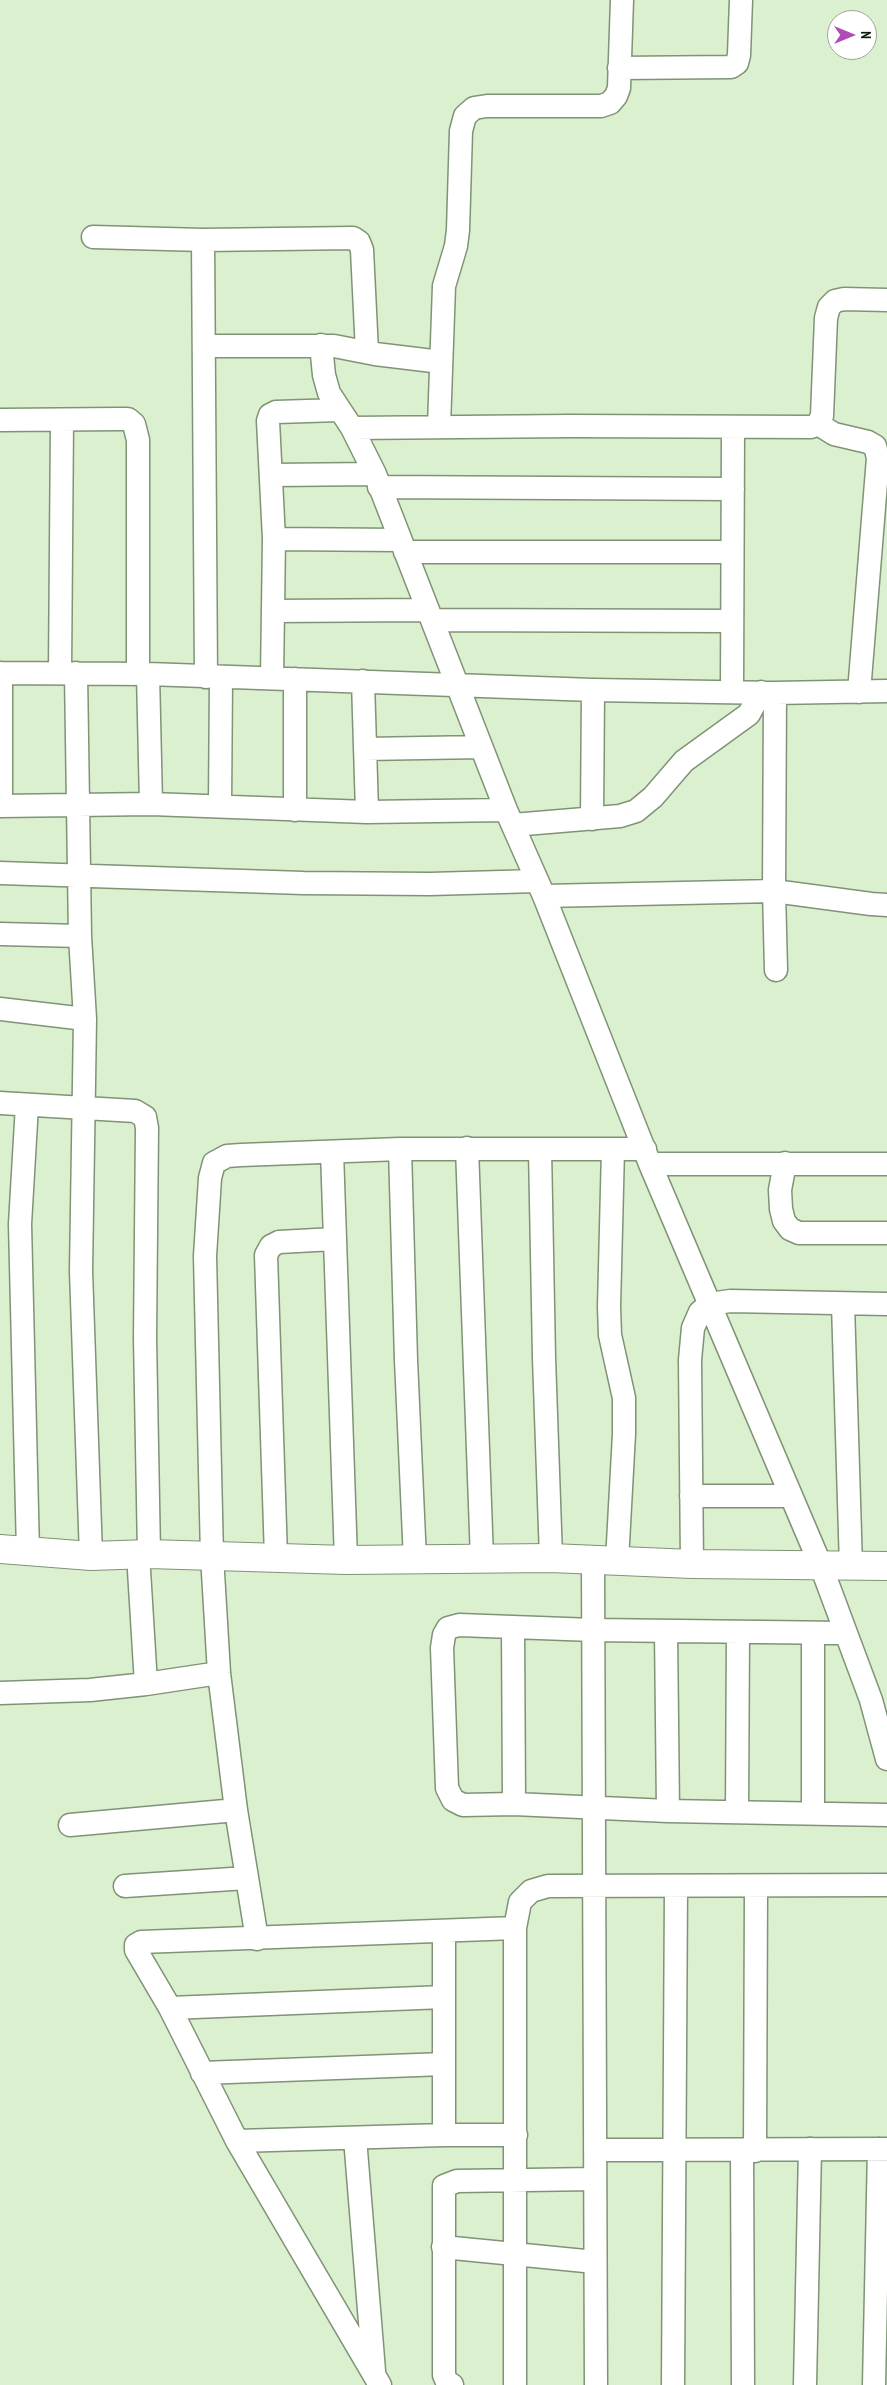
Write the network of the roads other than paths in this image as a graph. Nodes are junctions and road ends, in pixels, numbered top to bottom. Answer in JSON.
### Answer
{"nodes":[{"id":1,"x":622,"y":0,"type":"edge"},
{"id":2,"x":741,"y":0,"type":"edge"},
{"id":3,"x":619,"y":68,"type":"junction"},
{"id":4,"x":94,"y":237,"type":"dead end"},
{"id":5,"x":203,"y":240,"type":"junction"},
{"id":6,"x":887,"y":300,"type":"edge"},
{"id":7,"x":321,"y":345,"type":"junction"},
{"id":8,"x":204,"y":346,"type":"junction"},
{"id":9,"x":367,"y":352,"type":"junction"},
{"id":10,"x":441,"y":362,"type":"junction"},
{"id":11,"x":346,"y":419,"type":"junction"},
{"id":12,"x":0,"y":420,"type":"edge"},
{"id":13,"x":62,"y":420,"type":"junction"},
{"id":14,"x":818,"y":424,"type":"junction"},
{"id":15,"x":439,"y":426,"type":"junction"},
{"id":16,"x":733,"y":428,"type":"junction"},
{"id":17,"x":272,"y":475,"type":"junction"},
{"id":18,"x":377,"y":481,"type":"junction"},
{"id":19,"x":733,"y":489,"type":"junction"},
{"id":20,"x":274,"y":539,"type":"junction"},
{"id":21,"x":402,"y":546,"type":"junction"},
{"id":22,"x":732,"y":552,"type":"junction"},
{"id":23,"x":273,"y":611,"type":"junction"},
{"id":24,"x":430,"y":615,"type":"junction"},
{"id":25,"x":732,"y":621,"type":"junction"},
{"id":26,"x":1,"y":673,"type":"edge"},
{"id":27,"x":68,"y":673,"type":"junction"},
{"id":28,"x":143,"y":674,"type":"junction"},
{"id":29,"x":213,"y":677,"type":"junction"},
{"id":30,"x":272,"y":678,"type":"junction"},
{"id":31,"x":295,"y":679,"type":"junction"},
{"id":32,"x":363,"y":681,"type":"junction"},
{"id":33,"x":457,"y":684,"type":"junction"},
{"id":34,"x":593,"y":690,"type":"junction"},
{"id":35,"x":732,"y":691,"type":"junction"},
{"id":36,"x":887,"y":691,"type":"edge"},
{"id":37,"x":859,"y":692,"type":"junction"},
{"id":38,"x":768,"y":693,"type":"junction"},
{"id":39,"x":481,"y":747,"type":"junction"},
{"id":40,"x":365,"y":750,"type":"junction"},
{"id":41,"x":77,"y":804,"type":"junction"},
{"id":42,"x":151,"y":804,"type":"junction"},
{"id":43,"x":0,"y":806,"type":"edge"},
{"id":44,"x":220,"y":806,"type":"junction"},
{"id":45,"x":295,"y":810,"type":"junction"},
{"id":46,"x":367,"y":812,"type":"junction"},
{"id":47,"x":509,"y":818,"type":"junction"},
{"id":48,"x":592,"y":819,"type":"junction"},
{"id":49,"x":0,"y":873,"type":"edge"},
{"id":50,"x":79,"y":876,"type":"junction"},
{"id":51,"x":540,"y":889,"type":"junction"},
{"id":52,"x":774,"y":891,"type":"junction"},
{"id":53,"x":887,"y":905,"type":"edge"},
{"id":54,"x":0,"y":934,"type":"edge"},
{"id":55,"x":80,"y":936,"type":"junction"},
{"id":56,"x":776,"y":970,"type":"dead end"},
{"id":57,"x":0,"y":1009,"type":"edge"},
{"id":58,"x":85,"y":1019,"type":"junction"},
{"id":59,"x":0,"y":1103,"type":"edge"},
{"id":60,"x":27,"y":1106,"type":"junction"},
{"id":61,"x":83,"y":1108,"type":"junction"},
{"id":62,"x":467,"y":1148,"type":"junction"},
{"id":63,"x":400,"y":1149,"type":"junction"},
{"id":64,"x":540,"y":1149,"type":"junction"},
{"id":65,"x":613,"y":1149,"type":"junction"},
{"id":66,"x":332,"y":1152,"type":"junction"},
{"id":67,"x":647,"y":1157,"type":"junction"},
{"id":68,"x":785,"y":1163,"type":"junction"},
{"id":69,"x":887,"y":1164,"type":"edge"},
{"id":70,"x":10,"y":1224,"type":"edge"},
{"id":71,"x":887,"y":1233,"type":"edge"},
{"id":72,"x":334,"y":1239,"type":"junction"},
{"id":73,"x":710,"y":1304,"type":"junction"},
{"id":74,"x":843,"y":1304,"type":"junction"},
{"id":75,"x":887,"y":1304,"type":"edge"},
{"id":76,"x":691,"y":1496,"type":"junction"},
{"id":77,"x":791,"y":1496,"type":"junction"},
{"id":78,"x":0,"y":1549,"type":"edge"},
{"id":79,"x":28,"y":1552,"type":"junction"},
{"id":80,"x":143,"y":1554,"type":"junction"},
{"id":81,"x":91,"y":1556,"type":"junction"},
{"id":82,"x":212,"y":1556,"type":"junction"},
{"id":83,"x":276,"y":1558,"type":"junction"},
{"id":84,"x":551,"y":1558,"type":"junction"},
{"id":85,"x":482,"y":1559,"type":"junction"},
{"id":86,"x":346,"y":1560,"type":"junction"},
{"id":87,"x":415,"y":1560,"type":"junction"},
{"id":88,"x":605,"y":1561,"type":"junction"},
{"id":89,"x":692,"y":1564,"type":"junction"},
{"id":90,"x":821,"y":1566,"type":"junction"},
{"id":91,"x":887,"y":1566,"type":"edge"},
{"id":92,"x":851,"y":1567,"type":"junction"},
{"id":93,"x":513,"y":1627,"type":"junction"},
{"id":94,"x":593,"y":1630,"type":"junction"},
{"id":95,"x":666,"y":1631,"type":"junction"},
{"id":96,"x":738,"y":1632,"type":"junction"},
{"id":97,"x":813,"y":1633,"type":"junction"},
{"id":98,"x":845,"y":1633,"type":"junction"},
{"id":99,"x":218,"y":1673,"type":"junction"},
{"id":100,"x":146,"y":1684,"type":"junction"},
{"id":101,"x":0,"y":1693,"type":"edge"},
{"id":102,"x":887,"y":1759,"type":"edge"},
{"id":103,"x":514,"y":1804,"type":"junction"},
{"id":104,"x":592,"y":1807,"type":"junction"},
{"id":105,"x":236,"y":1810,"type":"junction"},
{"id":106,"x":668,"y":1811,"type":"junction"},
{"id":107,"x":736,"y":1812,"type":"junction"},
{"id":108,"x":813,"y":1813,"type":"junction"},
{"id":109,"x":887,"y":1815,"type":"edge"},
{"id":110,"x":70,"y":1825,"type":"dead end"},
{"id":111,"x":247,"y":1878,"type":"junction"},
{"id":112,"x":887,"y":1885,"type":"edge"},
{"id":113,"x":125,"y":1886,"type":"dead end"},
{"id":114,"x":756,"y":1886,"type":"junction"},
{"id":115,"x":595,"y":1887,"type":"junction"},
{"id":116,"x":676,"y":1887,"type":"junction"},
{"id":117,"x":515,"y":1928,"type":"junction"},
{"id":118,"x":444,"y":1931,"type":"junction"},
{"id":119,"x":257,"y":1939,"type":"junction"},
{"id":120,"x":444,"y":1997,"type":"junction"},
{"id":121,"x":170,"y":2008,"type":"junction"},
{"id":122,"x":444,"y":2064,"type":"junction"},
{"id":123,"x":202,"y":2073,"type":"junction"},
{"id":124,"x":444,"y":2135,"type":"junction"},
{"id":125,"x":516,"y":2135,"type":"junction"},
{"id":126,"x":355,"y":2138,"type":"junction"},
{"id":127,"x":237,"y":2141,"type":"junction"},
{"id":128,"x":810,"y":2149,"type":"junction"},
{"id":129,"x":883,"y":2149,"type":"edge"},
{"id":130,"x":595,"y":2150,"type":"junction"},
{"id":131,"x":673,"y":2150,"type":"junction"},
{"id":132,"x":749,"y":2151,"type":"junction"},
{"id":133,"x":595,"y":2179,"type":"junction"},
{"id":134,"x":516,"y":2180,"type":"junction"},
{"id":135,"x":443,"y":2247,"type":"junction"},
{"id":136,"x":515,"y":2254,"type":"junction"},
{"id":137,"x":596,"y":2262,"type":"junction"},
{"id":138,"x":377,"y":2381,"type":"edge"},
{"id":139,"x":452,"y":2385,"type":"edge"},
{"id":140,"x":515,"y":2385,"type":"edge"},
{"id":141,"x":596,"y":2385,"type":"edge"},
{"id":142,"x":673,"y":2385,"type":"edge"},
{"id":143,"x":743,"y":2385,"type":"edge"},
{"id":144,"x":805,"y":2385,"type":"edge"},
{"id":145,"x":874,"y":2385,"type":"edge"}],
"edges":[{"from":1,"to":3,"type":"street"},
{"from":2,"to":3,"type":"street"},
{"from":3,"to":10,"type":"street"},
{"from":4,"to":5,"type":"street"},
{"from":5,"to":8,"type":"street"},
{"from":5,"to":9,"type":"street"},
{"from":6,"to":14,"type":"street"},
{"from":7,"to":8,"type":"street"},
{"from":7,"to":9,"type":"street"},
{"from":7,"to":11,"type":"street"},
{"from":8,"to":29,"type":"street"},
{"from":9,"to":10,"type":"street"},
{"from":10,"to":15,"type":"street"},
{"from":11,"to":15,"type":"street"},
{"from":11,"to":17,"type":"street"},
{"from":11,"to":18,"type":"street"},
{"from":12,"to":13,"type":"street"},
{"from":13,"to":27,"type":"street"},
{"from":13,"to":28,"type":"street"},
{"from":14,"to":16,"type":"street"},
{"from":14,"to":37,"type":"street"},
{"from":15,"to":16,"type":"street"},
{"from":16,"to":19,"type":"street"},
{"from":17,"to":18,"type":"street"},
{"from":17,"to":20,"type":"street"},
{"from":18,"to":19,"type":"street"},
{"from":18,"to":21,"type":"street"},
{"from":19,"to":22,"type":"street"},
{"from":20,"to":21,"type":"street"},
{"from":20,"to":23,"type":"street"},
{"from":21,"to":22,"type":"street"},
{"from":21,"to":24,"type":"street"},
{"from":22,"to":25,"type":"street"},
{"from":23,"to":24,"type":"street"},
{"from":23,"to":30,"type":"street"},
{"from":24,"to":25,"type":"street"},
{"from":24,"to":33,"type":"street"},
{"from":25,"to":35,"type":"street"},
{"from":26,"to":27,"type":"street"},
{"from":26,"to":43,"type":"street"},
{"from":27,"to":28,"type":"street"},
{"from":27,"to":41,"type":"street"},
{"from":28,"to":29,"type":"street"},
{"from":28,"to":42,"type":"street"},
{"from":29,"to":30,"type":"street"},
{"from":29,"to":44,"type":"street"},
{"from":30,"to":31,"type":"street"},
{"from":31,"to":32,"type":"street"},
{"from":31,"to":45,"type":"street"},
{"from":32,"to":33,"type":"street"},
{"from":32,"to":40,"type":"street"},
{"from":33,"to":34,"type":"street"},
{"from":33,"to":39,"type":"street"},
{"from":34,"to":35,"type":"street"},
{"from":34,"to":48,"type":"street"},
{"from":35,"to":38,"type":"street"},
{"from":36,"to":37,"type":"street"},
{"from":37,"to":38,"type":"street"},
{"from":38,"to":48,"type":"street"},
{"from":38,"to":52,"type":"street"},
{"from":39,"to":40,"type":"street"},
{"from":39,"to":47,"type":"street"},
{"from":40,"to":46,"type":"street"},
{"from":41,"to":42,"type":"street"},
{"from":41,"to":43,"type":"street"},
{"from":41,"to":50,"type":"street"},
{"from":42,"to":44,"type":"street"},
{"from":44,"to":45,"type":"street"},
{"from":45,"to":46,"type":"street"},
{"from":46,"to":47,"type":"street"},
{"from":47,"to":48,"type":"street"},
{"from":47,"to":51,"type":"street"},
{"from":49,"to":50,"type":"street"},
{"from":50,"to":51,"type":"street"},
{"from":50,"to":55,"type":"street"},
{"from":51,"to":52,"type":"street"},
{"from":51,"to":67,"type":"street"},
{"from":52,"to":53,"type":"street"},
{"from":52,"to":56,"type":"street"},
{"from":54,"to":55,"type":"street"},
{"from":55,"to":58,"type":"street"},
{"from":57,"to":58,"type":"street"},
{"from":58,"to":61,"type":"street"},
{"from":59,"to":60,"type":"street"},
{"from":60,"to":61,"type":"street"},
{"from":60,"to":70,"type":"street"},
{"from":61,"to":80,"type":"street"},
{"from":61,"to":81,"type":"street"},
{"from":62,"to":63,"type":"street"},
{"from":62,"to":64,"type":"street"},
{"from":62,"to":85,"type":"street"},
{"from":63,"to":66,"type":"street"},
{"from":63,"to":87,"type":"street"},
{"from":64,"to":65,"type":"street"},
{"from":64,"to":84,"type":"street"},
{"from":65,"to":67,"type":"street"},
{"from":65,"to":88,"type":"street"},
{"from":66,"to":72,"type":"street"},
{"from":66,"to":82,"type":"street"},
{"from":67,"to":68,"type":"street"},
{"from":67,"to":73,"type":"street"},
{"from":68,"to":69,"type":"street"},
{"from":68,"to":71,"type":"street"},
{"from":70,"to":79,"type":"street"},
{"from":72,"to":83,"type":"street"},
{"from":72,"to":86,"type":"street"},
{"from":73,"to":74,"type":"street"},
{"from":73,"to":76,"type":"street"},
{"from":73,"to":77,"type":"street"},
{"from":74,"to":75,"type":"street"},
{"from":74,"to":92,"type":"street"},
{"from":76,"to":77,"type":"street"},
{"from":76,"to":89,"type":"street"},
{"from":77,"to":90,"type":"street"},
{"from":78,"to":79,"type":"street"},
{"from":79,"to":81,"type":"street"},
{"from":80,"to":81,"type":"street"},
{"from":80,"to":82,"type":"street"},
{"from":80,"to":100,"type":"street"},
{"from":82,"to":83,"type":"street"},
{"from":82,"to":99,"type":"street"},
{"from":83,"to":86,"type":"street"},
{"from":84,"to":85,"type":"street"},
{"from":84,"to":88,"type":"street"},
{"from":85,"to":87,"type":"street"},
{"from":86,"to":87,"type":"street"},
{"from":88,"to":89,"type":"street"},
{"from":88,"to":94,"type":"street"},
{"from":89,"to":90,"type":"street"},
{"from":90,"to":92,"type":"street"},
{"from":90,"to":98,"type":"street"},
{"from":91,"to":92,"type":"street"},
{"from":93,"to":94,"type":"street"},
{"from":93,"to":103,"type":"street"},
{"from":93,"to":103,"type":"street"},
{"from":94,"to":95,"type":"street"},
{"from":94,"to":104,"type":"street"},
{"from":95,"to":96,"type":"street"},
{"from":95,"to":106,"type":"street"},
{"from":96,"to":97,"type":"street"},
{"from":96,"to":107,"type":"street"},
{"from":97,"to":98,"type":"street"},
{"from":97,"to":108,"type":"street"},
{"from":98,"to":102,"type":"street"},
{"from":99,"to":100,"type":"street"},
{"from":99,"to":105,"type":"street"},
{"from":100,"to":101,"type":"street"},
{"from":103,"to":104,"type":"street"},
{"from":104,"to":106,"type":"street"},
{"from":104,"to":115,"type":"street"},
{"from":105,"to":110,"type":"street"},
{"from":105,"to":111,"type":"street"},
{"from":106,"to":107,"type":"street"},
{"from":107,"to":108,"type":"street"},
{"from":108,"to":109,"type":"street"},
{"from":111,"to":113,"type":"street"},
{"from":111,"to":119,"type":"street"},
{"from":112,"to":114,"type":"street"},
{"from":114,"to":116,"type":"street"},
{"from":114,"to":132,"type":"street"},
{"from":115,"to":116,"type":"street"},
{"from":115,"to":117,"type":"street"},
{"from":115,"to":130,"type":"street"},
{"from":116,"to":131,"type":"street"},
{"from":117,"to":118,"type":"street"},
{"from":117,"to":125,"type":"street"},
{"from":118,"to":119,"type":"street"},
{"from":118,"to":120,"type":"street"},
{"from":119,"to":121,"type":"street"},
{"from":120,"to":121,"type":"street"},
{"from":120,"to":122,"type":"street"},
{"from":121,"to":123,"type":"street"},
{"from":122,"to":123,"type":"street"},
{"from":122,"to":124,"type":"street"},
{"from":123,"to":127,"type":"street"},
{"from":124,"to":125,"type":"street"},
{"from":124,"to":126,"type":"street"},
{"from":125,"to":134,"type":"street"},
{"from":126,"to":127,"type":"street"},
{"from":126,"to":138,"type":"street"},
{"from":127,"to":138,"type":"street"},
{"from":128,"to":129,"type":"street"},
{"from":128,"to":132,"type":"street"},
{"from":128,"to":144,"type":"street"},
{"from":129,"to":145,"type":"street"},
{"from":130,"to":131,"type":"street"},
{"from":130,"to":133,"type":"street"},
{"from":131,"to":132,"type":"street"},
{"from":131,"to":142,"type":"street"},
{"from":132,"to":143,"type":"street"},
{"from":133,"to":134,"type":"street"},
{"from":133,"to":137,"type":"street"},
{"from":134,"to":135,"type":"street"},
{"from":134,"to":136,"type":"street"},
{"from":135,"to":136,"type":"street"},
{"from":135,"to":139,"type":"street"},
{"from":136,"to":137,"type":"street"},
{"from":136,"to":140,"type":"street"},
{"from":137,"to":141,"type":"street"}]}
